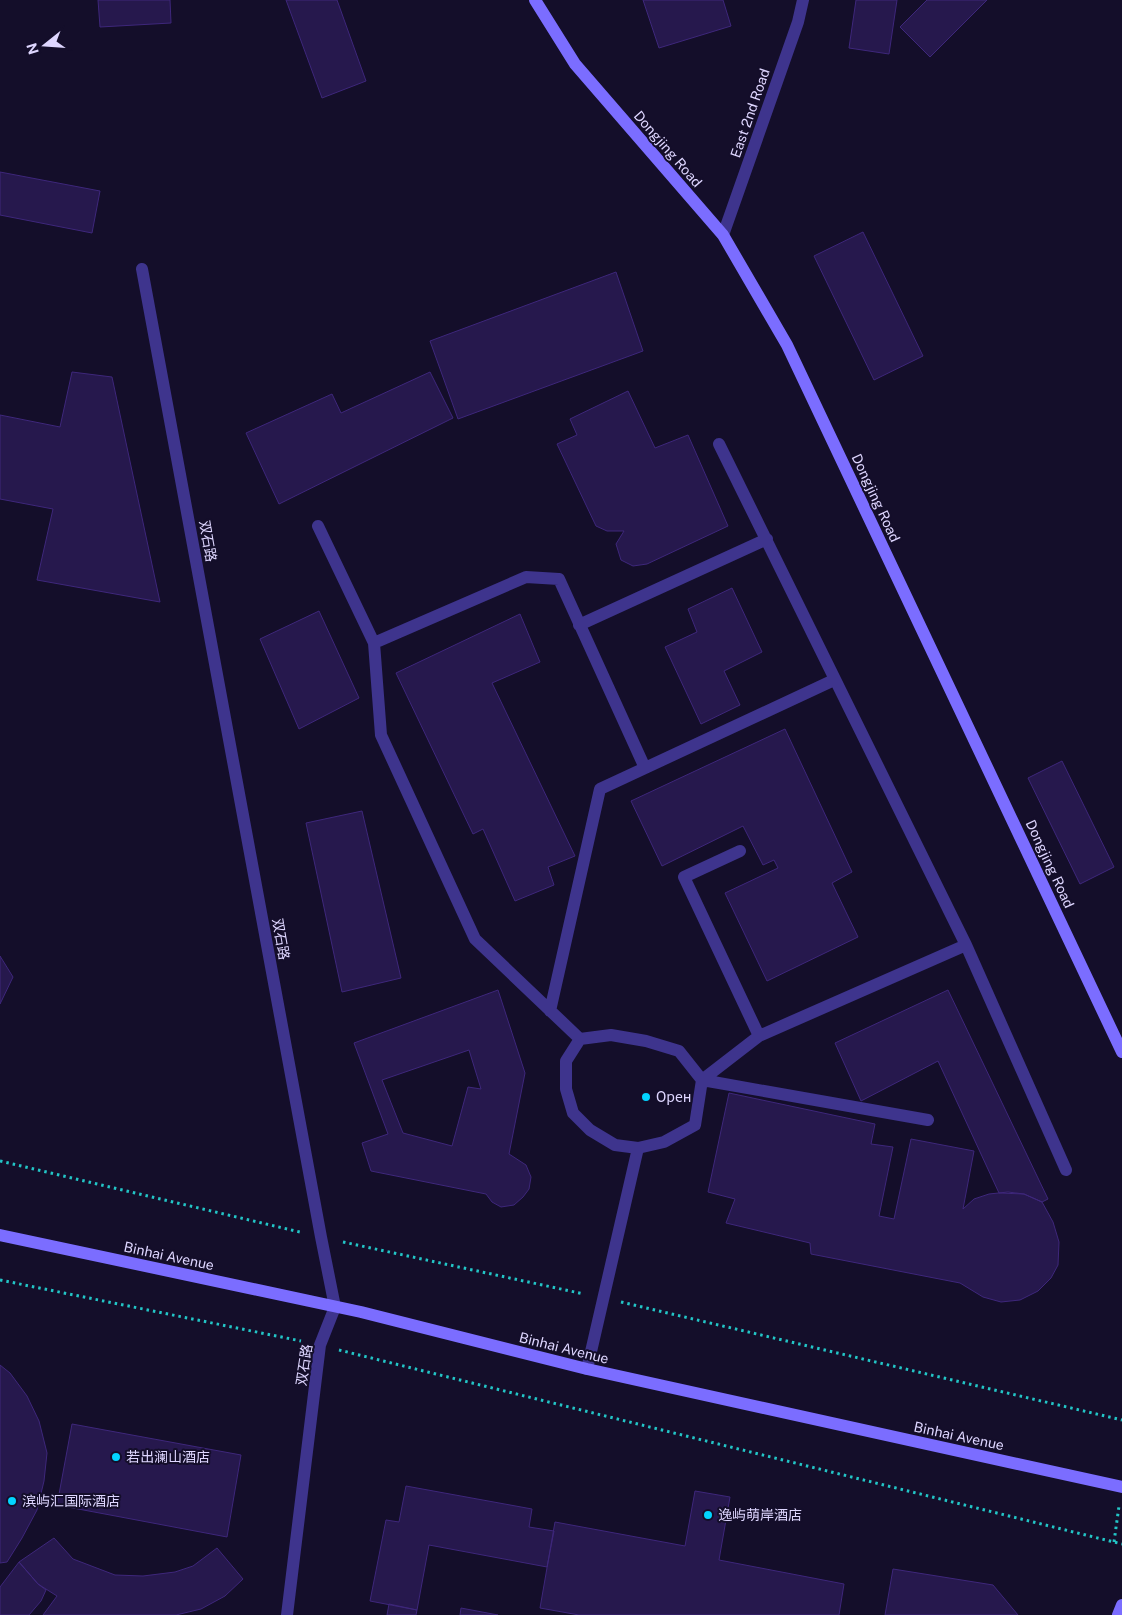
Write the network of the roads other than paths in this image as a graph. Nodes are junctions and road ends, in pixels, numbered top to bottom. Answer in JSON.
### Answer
{"nodes":[{"id":1,"x":535,"y":0,"type":"edge"},
{"id":2,"x":803,"y":0,"type":"edge"},
{"id":3,"x":723,"y":236,"type":"junction"},
{"id":4,"x":142,"y":268,"type":"dead end"},
{"id":5,"x":719,"y":444,"type":"dead end"},
{"id":6,"x":318,"y":526,"type":"dead end"},
{"id":7,"x":767,"y":539,"type":"junction"},
{"id":8,"x":579,"y":625,"type":"junction"},
{"id":9,"x":374,"y":643,"type":"junction"},
{"id":10,"x":834,"y":680,"type":"junction"},
{"id":11,"x":645,"y":768,"type":"junction"},
{"id":12,"x":740,"y":851,"type":"dead end"},
{"id":13,"x":966,"y":945,"type":"junction"},
{"id":14,"x":550,"y":1011,"type":"junction"},
{"id":15,"x":759,"y":1036,"type":"junction"},
{"id":16,"x":580,"y":1039,"type":"junction"},
{"id":17,"x":1122,"y":1052,"type":"edge"},
{"id":18,"x":702,"y":1080,"type":"junction"},
{"id":19,"x":928,"y":1120,"type":"dead end"},
{"id":20,"x":638,"y":1148,"type":"junction"},
{"id":21,"x":1066,"y":1170,"type":"dead end"},
{"id":22,"x":0,"y":1236,"type":"edge"},
{"id":23,"x":335,"y":1307,"type":"junction"},
{"id":24,"x":587,"y":1369,"type":"junction"},
{"id":25,"x":1122,"y":1487,"type":"edge"},
{"id":26,"x":1122,"y":1605,"type":"edge"},
{"id":27,"x":287,"y":1615,"type":"edge"},
{"id":28,"x":1118,"y":1615,"type":"edge"}],
"edges":[{"from":1,"to":3,"type":"main road","name":"Dongjing Road"},
{"from":2,"to":3,"type":"street","name":"East 2nd Road"},
{"from":3,"to":17,"type":"main road","name":"Dongjing Road"},
{"from":4,"to":23,"type":"street","name":"双石路"},
{"from":5,"to":7,"type":"street"},
{"from":6,"to":9,"type":"street"},
{"from":7,"to":8,"type":"street"},
{"from":7,"to":10,"type":"street"},
{"from":8,"to":9,"type":"street"},
{"from":8,"to":11,"type":"street"},
{"from":9,"to":14,"type":"street"},
{"from":10,"to":11,"type":"street"},
{"from":10,"to":13,"type":"street"},
{"from":11,"to":14,"type":"street"},
{"from":12,"to":15,"type":"street"},
{"from":13,"to":15,"type":"street"},
{"from":13,"to":21,"type":"street"},
{"from":14,"to":16,"type":"street"},
{"from":15,"to":18,"type":"street"},
{"from":16,"to":18,"type":"street"},
{"from":16,"to":20,"type":"street"},
{"from":18,"to":19,"type":"street"},
{"from":18,"to":20,"type":"street"},
{"from":20,"to":24,"type":"street"},
{"from":22,"to":23,"type":"main road","name":"Binhai Avenue"},
{"from":23,"to":24,"type":"main road","name":"Binhai Avenue"},
{"from":23,"to":27,"type":"street","name":"双石路"},
{"from":24,"to":25,"type":"main road","name":"Binhai Avenue"},
{"from":26,"to":28,"type":"main road"}]}
